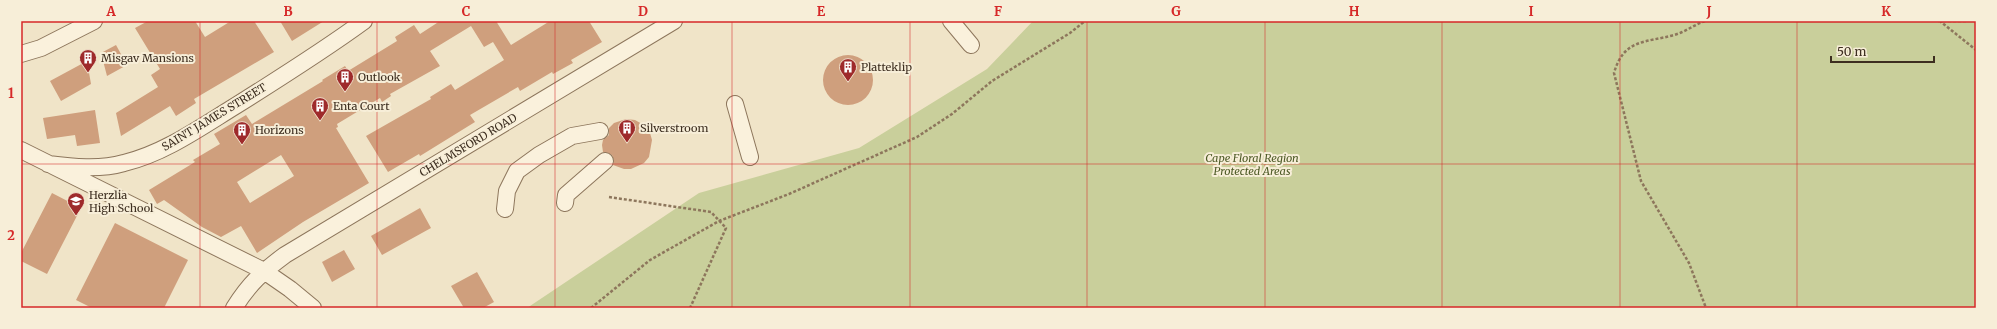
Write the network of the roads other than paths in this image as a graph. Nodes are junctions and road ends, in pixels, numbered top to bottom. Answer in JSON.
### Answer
{"nodes":[{"id":1,"x":94,"y":21,"type":"edge"},
{"id":2,"x":364,"y":21,"type":"edge"},
{"id":3,"x":674,"y":21,"type":"edge"},
{"id":4,"x":951,"y":21,"type":"edge"},
{"id":5,"x":971,"y":45,"type":"dead end"},
{"id":6,"x":21,"y":54,"type":"edge"},
{"id":7,"x":735,"y":104,"type":"dead end"},
{"id":8,"x":600,"y":131,"type":"dead end"},
{"id":9,"x":21,"y":150,"type":"edge"},
{"id":10,"x":750,"y":157,"type":"dead end"},
{"id":11,"x":605,"y":161,"type":"dead end"},
{"id":12,"x":48,"y":164,"type":"junction"},
{"id":13,"x":565,"y":203,"type":"dead end"},
{"id":14,"x":504,"y":209,"type":"dead end"},
{"id":15,"x":264,"y":271,"type":"junction"},
{"id":16,"x":234,"y":308,"type":"edge"},
{"id":17,"x":313,"y":308,"type":"edge"}],
"edges":[{"from":1,"to":6,"type":"street"},
{"from":2,"to":12,"type":"street","name":"SAINT JAMES STREET"},
{"from":3,"to":15,"type":"street","name":"CHELMSFORD ROAD"},
{"from":4,"to":5,"type":"street"},
{"from":7,"to":10,"type":"street"},
{"from":8,"to":14,"type":"street"},
{"from":9,"to":12,"type":"street"},
{"from":11,"to":13,"type":"street"},
{"from":12,"to":15,"type":"street"},
{"from":15,"to":16,"type":"street","name":"CHELMSFORD ROAD"},
{"from":15,"to":17,"type":"street"}]}
